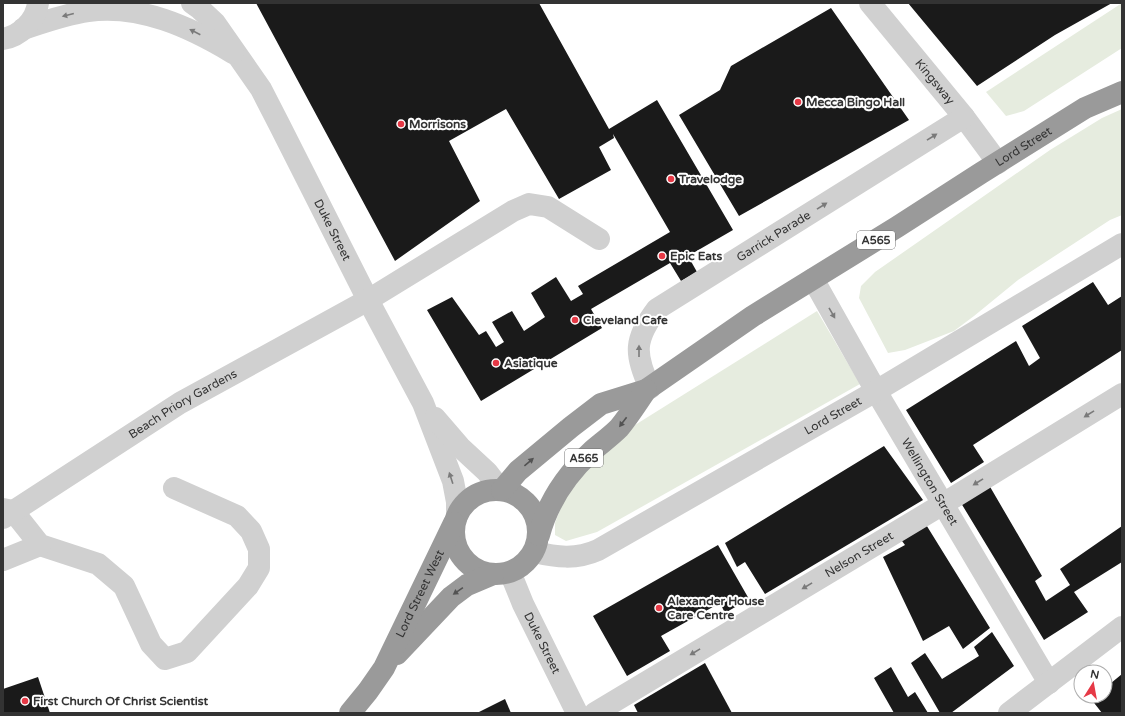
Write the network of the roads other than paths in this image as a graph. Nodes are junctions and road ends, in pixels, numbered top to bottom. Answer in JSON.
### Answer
{"nodes":[{"id":1,"x":38,"y":3,"type":"edge"},
{"id":2,"x":192,"y":3,"type":"edge"},
{"id":3,"x":870,"y":3,"type":"edge"},
{"id":4,"x":12,"y":38,"type":"edge"},
{"id":5,"x":240,"y":58,"type":"junction"},
{"id":6,"x":1122,"y":75,"type":"edge"},
{"id":7,"x":1122,"y":92,"type":"edge"},
{"id":8,"x":1085,"y":108,"type":"junction"},
{"id":9,"x":964,"y":117,"type":"junction"},
{"id":10,"x":998,"y":162,"type":"junction"},
{"id":11,"x":599,"y":240,"type":"dead end"},
{"id":12,"x":1122,"y":244,"type":"edge"},
{"id":13,"x":813,"y":280,"type":"junction"},
{"id":14,"x":368,"y":300,"type":"junction"},
{"id":15,"x":648,"y":389,"type":"junction"},
{"id":16,"x":876,"y":391,"type":"junction"},
{"id":17,"x":1122,"y":394,"type":"edge"},
{"id":18,"x":423,"y":403,"type":"junction"},
{"id":19,"x":174,"y":488,"type":"dead end"},
{"id":20,"x":502,"y":490,"type":"junction"},
{"id":21,"x":943,"y":504,"type":"junction"},
{"id":22,"x":6,"y":513,"type":"edge"},
{"id":23,"x":456,"y":518,"type":"junction"},
{"id":24,"x":40,"y":545,"type":"junction"},
{"id":25,"x":536,"y":545,"type":"junction"},
{"id":26,"x":3,"y":560,"type":"edge"},
{"id":27,"x":501,"y":573,"type":"junction"},
{"id":28,"x":1122,"y":627,"type":"edge"},
{"id":29,"x":384,"y":668,"type":"junction"},
{"id":30,"x":1049,"y":683,"type":"junction"},
{"id":31,"x":350,"y":713,"type":"edge"},
{"id":32,"x":577,"y":713,"type":"edge"},
{"id":33,"x":595,"y":713,"type":"edge"},
{"id":34,"x":1009,"y":713,"type":"edge"}],
"edges":[{"from":1,"to":4,"type":"street"},
{"from":2,"to":5,"type":"street","name":"Duke Street"},
{"from":3,"to":9,"type":"street","name":"Kingsway"},
{"from":5,"to":4,"type":"street","name":"Duke Street","one_way":true},
{"from":5,"to":14,"type":"street","name":"Duke Street"},
{"from":6,"to":8,"type":"highway"},
{"from":7,"to":8,"type":"highway","name":"Lord Street","number":"A565"},
{"from":8,"to":10,"type":"highway","name":"Lord Street","number":"A565"},
{"from":9,"to":10,"type":"street","name":"Kingsway"},
{"from":15,"to":9,"type":"street","name":"Garrick Parade","one_way":true},
{"from":10,"to":13,"type":"highway","name":"Lord Street","number":"A565"},
{"from":11,"to":14,"type":"street","name":"Beach Priory Gardens"},
{"from":12,"to":16,"type":"street","name":"Lord Street"},
{"from":13,"to":15,"type":"highway","name":"Lord Street","number":"A565"},
{"from":13,"to":16,"type":"street","name":"Wellington Street","one_way":true},
{"from":14,"to":18,"type":"street","name":"Duke Street"},
{"from":14,"to":22,"type":"street","name":"Beach Priory Gardens"},
{"from":20,"to":15,"type":"highway","name":"Lord Street","number":"A565","one_way":true},
{"from":15,"to":25,"type":"highway","name":"Lord Street","number":"A565","one_way":true},
{"from":16,"to":21,"type":"street","name":"Wellington Street"},
{"from":16,"to":25,"type":"street","name":"Lord Street"},
{"from":17,"to":21,"type":"street","name":"Nelson Street","one_way":true},
{"from":18,"to":20,"type":"street","name":"Duke Street"},
{"from":23,"to":18,"type":"street","name":"Duke Street","one_way":true},
{"from":19,"to":24,"type":"street"},
{"from":20,"to":23,"type":"highway","number":"A565"},
{"from":20,"to":25,"type":"highway"},
{"from":21,"to":30,"type":"street","name":"Wellington Street"},
{"from":21,"to":33,"type":"street","name":"Nelson Street","one_way":true},
{"from":22,"to":24,"type":"street"},
{"from":23,"to":27,"type":"highway"},
{"from":23,"to":29,"type":"highway","name":"Lord Street West","number":"A565"},
{"from":24,"to":26,"type":"street"},
{"from":25,"to":27,"type":"highway","number":"A565"},
{"from":27,"to":29,"type":"highway","name":"Lord Street West","number":"A565","one_way":true},
{"from":27,"to":32,"type":"street","name":"Duke Street"},
{"from":28,"to":30,"type":"street"},
{"from":29,"to":31,"type":"highway","name":"Lord Street West","number":"A565"},
{"from":30,"to":34,"type":"street"}]}
